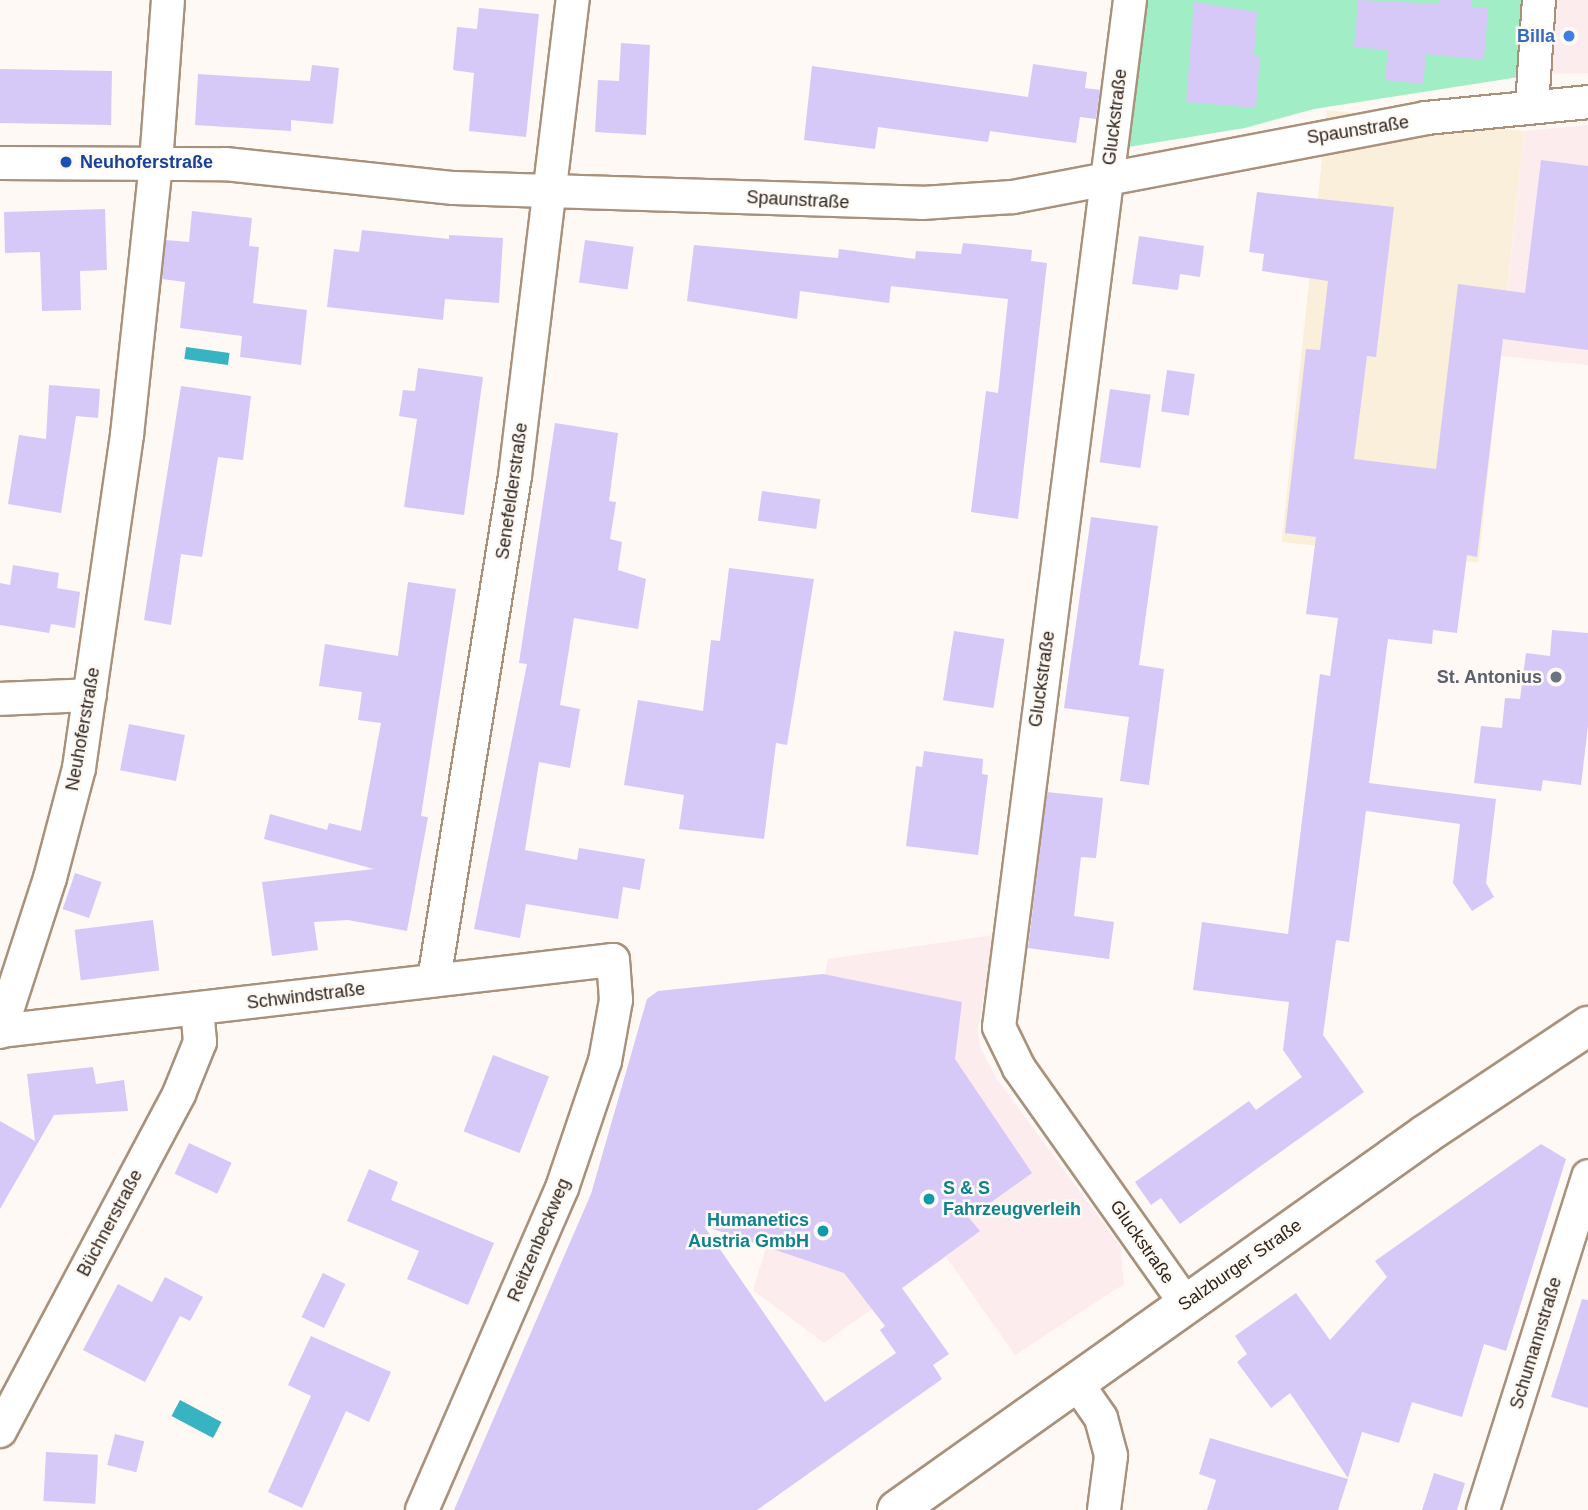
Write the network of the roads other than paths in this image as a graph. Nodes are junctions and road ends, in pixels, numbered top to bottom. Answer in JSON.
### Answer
{"nodes":[{"id":1,"x":168,"y":0,"type":"edge"},
{"id":2,"x":573,"y":0,"type":"edge"},
{"id":3,"x":1130,"y":0,"type":"edge"},
{"id":4,"x":1539,"y":0,"type":"edge"},
{"id":5,"x":1588,"y":102,"type":"edge"},
{"id":6,"x":1532,"y":107,"type":"junction"},
{"id":7,"x":0,"y":163,"type":"edge"},
{"id":8,"x":156,"y":163,"type":"junction"},
{"id":9,"x":1107,"y":181,"type":"junction"},
{"id":10,"x":552,"y":191,"type":"junction"},
{"id":11,"x":90,"y":695,"type":"junction"},
{"id":12,"x":0,"y":699,"type":"edge"},
{"id":13,"x":613,"y":960,"type":"joint"},
{"id":14,"x":434,"y":981,"type":"junction"},
{"id":15,"x":197,"y":1009,"type":"junction"},
{"id":16,"x":0,"y":1031,"type":"edge"},
{"id":17,"x":1585,"y":1033,"type":"edge"},
{"id":18,"x":1588,"y":1176,"type":"edge"},
{"id":19,"x":1186,"y":1304,"type":"junction"},
{"id":20,"x":1076,"y":1382,"type":"junction"},
{"id":21,"x":0,"y":1431,"type":"edge"},
{"id":22,"x":422,"y":1510,"type":"edge"},
{"id":23,"x":897,"y":1510,"type":"edge"},
{"id":24,"x":1104,"y":1510,"type":"edge"},
{"id":25,"x":1483,"y":1510,"type":"edge"}],
"edges":[{"from":1,"to":8,"type":"street","name":"Neuhoferstraße"},
{"from":2,"to":10,"type":"street","name":"Senefelderstraße"},
{"from":3,"to":9,"type":"street","name":"Gluckstraße"},
{"from":4,"to":6,"type":"street"},
{"from":5,"to":6,"type":"street","name":"Spaunstraße"},
{"from":6,"to":9,"type":"street","name":"Spaunstraße"},
{"from":7,"to":8,"type":"street","name":"Spaunstraße"},
{"from":8,"to":10,"type":"street","name":"Spaunstraße"},
{"from":8,"to":11,"type":"street","name":"Neuhoferstraße"},
{"from":9,"to":10,"type":"street","name":"Spaunstraße"},
{"from":9,"to":19,"type":"street","name":"Gluckstraße"},
{"from":10,"to":14,"type":"street","name":"Senefelderstraße"},
{"from":11,"to":12,"type":"street"},
{"from":11,"to":16,"type":"street","name":"Neuhoferstraße"},
{"from":13,"to":14,"type":"street","name":"Schwindstraße"},
{"from":13,"to":22,"type":"street","name":"Reitzenbeckweg"},
{"from":14,"to":15,"type":"street","name":"Schwindstraße"},
{"from":15,"to":16,"type":"street","name":"Schwindstraße"},
{"from":15,"to":21,"type":"street","name":"Büchnerstraße"},
{"from":17,"to":19,"type":"main road","name":"Salzburger Straße"},
{"from":18,"to":25,"type":"street","name":"Schumannstraße"},
{"from":19,"to":20,"type":"main road","name":"Salzburger Straße"},
{"from":20,"to":23,"type":"main road","name":"Salzburger Straße"},
{"from":20,"to":24,"type":"street"}]}
